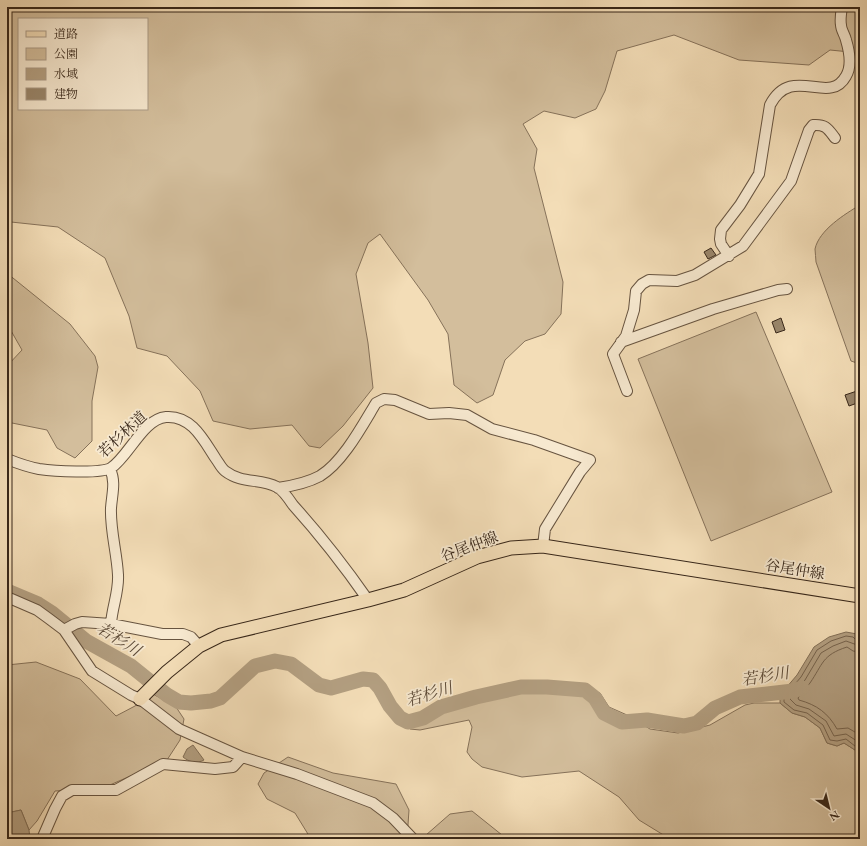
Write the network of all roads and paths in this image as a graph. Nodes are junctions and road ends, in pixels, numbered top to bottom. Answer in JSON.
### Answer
{"nodes":[{"id":1,"x":842,"y":7,"type":"edge"},
{"id":2,"x":835,"y":138,"type":"dead end"},
{"id":3,"x":729,"y":256,"type":"junction"},
{"id":4,"x":787,"y":290,"type":"dead end"},
{"id":5,"x":621,"y":342,"type":"junction"},
{"id":6,"x":627,"y":391,"type":"dead end"},
{"id":7,"x":7,"y":459,"type":"edge"},
{"id":8,"x":110,"y":469,"type":"junction"},
{"id":9,"x":278,"y":488,"type":"junction"},
{"id":10,"x":543,"y":546,"type":"junction"},
{"id":11,"x":860,"y":596,"type":"edge"},
{"id":12,"x":7,"y":597,"type":"edge"},
{"id":13,"x":368,"y":600,"type":"junction"},
{"id":14,"x":111,"y":624,"type":"junction"},
{"id":15,"x":64,"y":630,"type":"junction"},
{"id":16,"x":199,"y":646,"type":"junction"},
{"id":17,"x":143,"y":695,"type":"junction"},
{"id":18,"x":242,"y":757,"type":"junction"},
{"id":19,"x":42,"y":839,"type":"edge"},
{"id":20,"x":413,"y":839,"type":"edge"}],
"edges":[{"from":1,"to":3,"type":"street"},
{"from":2,"to":3,"type":"street"},
{"from":3,"to":5,"type":"street"},
{"from":4,"to":5,"type":"street"},
{"from":5,"to":6,"type":"street"},
{"from":7,"to":8,"type":"street","name":"若杉林道"},
{"from":8,"to":9,"type":"street","name":"若杉林道"},
{"from":8,"to":14,"type":"street"},
{"from":9,"to":10,"type":"street"},
{"from":9,"to":13,"type":"street"},
{"from":10,"to":11,"type":"main road","name":"谷尾仲線"},
{"from":10,"to":13,"type":"main road","name":"谷尾仲線"},
{"from":12,"to":15,"type":"street"},
{"from":13,"to":16,"type":"main road","name":"谷尾仲線"},
{"from":14,"to":15,"type":"street"},
{"from":14,"to":16,"type":"street"},
{"from":15,"to":17,"type":"street"},
{"from":16,"to":17,"type":"main road","name":"谷尾仲線"},
{"from":17,"to":18,"type":"street"},
{"from":18,"to":19,"type":"street"},
{"from":18,"to":20,"type":"street"}]}
